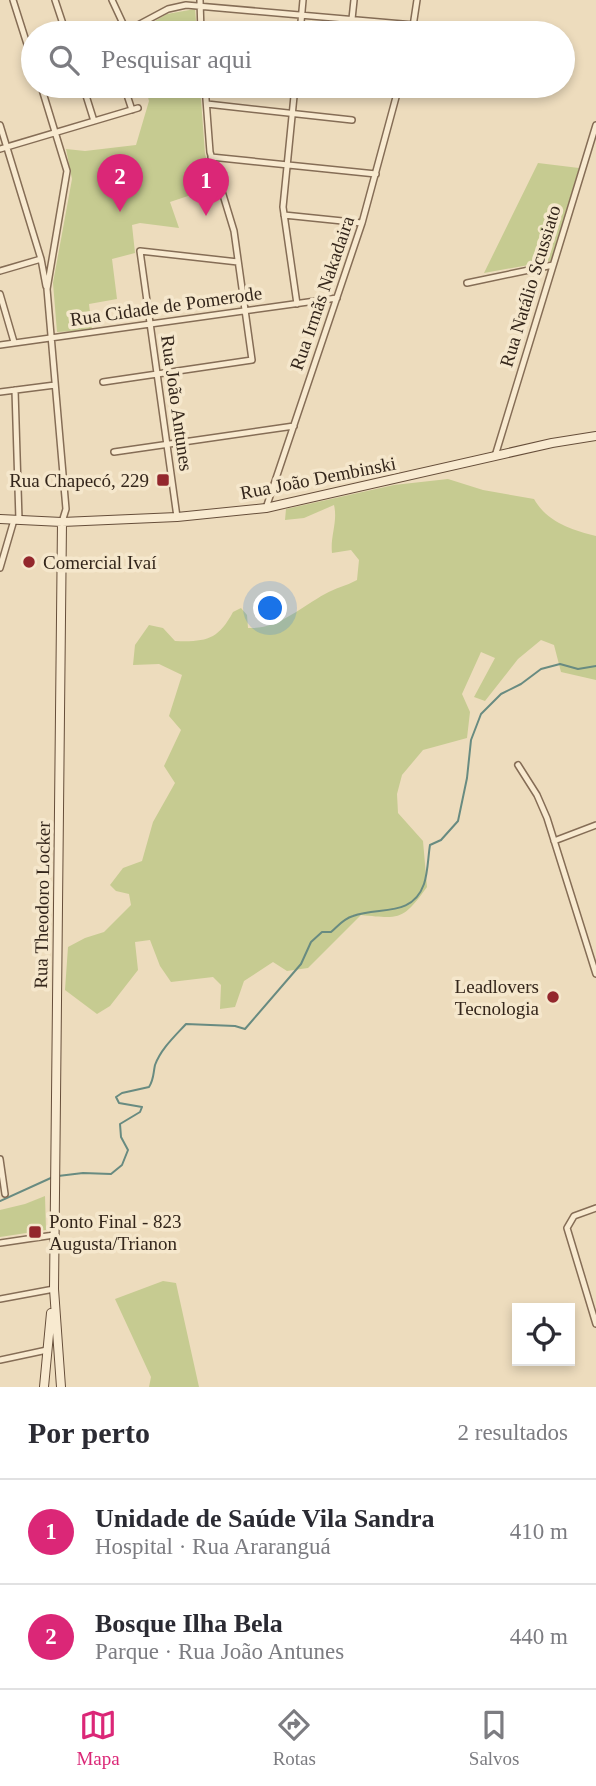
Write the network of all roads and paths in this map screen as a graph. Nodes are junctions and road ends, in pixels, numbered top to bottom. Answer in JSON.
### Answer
{"nodes":[{"id":1,"x":13,"y":0,"type":"edge"},
{"id":2,"x":55,"y":0,"type":"edge"},
{"id":3,"x":112,"y":0,"type":"edge"},
{"id":4,"x":164,"y":0,"type":"edge"},
{"id":5,"x":253,"y":0,"type":"edge"},
{"id":6,"x":303,"y":0,"type":"edge"},
{"id":7,"x":354,"y":0,"type":"edge"},
{"id":8,"x":417,"y":0,"type":"edge"},
{"id":9,"x":199,"y":3,"type":"edge"},
{"id":10,"x":168,"y":9,"type":"junction"},
{"id":11,"x":252,"y":10,"type":"junction"},
{"id":12,"x":302,"y":15,"type":"junction"},
{"id":13,"x":352,"y":19,"type":"junction"},
{"id":14,"x":62,"y":21,"type":"edge"},
{"id":15,"x":121,"y":21,"type":"edge"},
{"id":16,"x":146,"y":21,"type":"edge"},
{"id":17,"x":200,"y":21,"type":"edge"},
{"id":18,"x":301,"y":21,"type":"edge"},
{"id":19,"x":373,"y":21,"type":"edge"},
{"id":20,"x":414,"y":21,"type":"edge"},
{"id":21,"x":21,"y":25,"type":"edge"},
{"id":22,"x":45,"y":98,"type":"edge"},
{"id":23,"x":87,"y":98,"type":"edge"},
{"id":24,"x":130,"y":98,"type":"edge"},
{"id":25,"x":206,"y":98,"type":"edge"},
{"id":26,"x":294,"y":98,"type":"edge"},
{"id":27,"x":396,"y":98,"type":"edge"},
{"id":28,"x":207,"y":104,"type":"junction"},
{"id":29,"x":292,"y":114,"type":"junction"},
{"id":30,"x":352,"y":120,"type":"dead end"},
{"id":31,"x":94,"y":121,"type":"junction"},
{"id":32,"x":0,"y":125,"type":"edge"},
{"id":33,"x":596,"y":125,"type":"edge"},
{"id":34,"x":56,"y":132,"type":"junction"},
{"id":35,"x":3,"y":148,"type":"edge"},
{"id":36,"x":211,"y":157,"type":"junction"},
{"id":37,"x":287,"y":165,"type":"junction"},
{"id":38,"x":376,"y":174,"type":"junction"},
{"id":39,"x":284,"y":215,"type":"junction"},
{"id":40,"x":362,"y":223,"type":"junction"},
{"id":41,"x":41,"y":259,"type":"junction"},
{"id":42,"x":239,"y":262,"type":"junction"},
{"id":43,"x":553,"y":265,"type":"junction"},
{"id":44,"x":0,"y":271,"type":"edge"},
{"id":45,"x":467,"y":283,"type":"dead end"},
{"id":46,"x":47,"y":289,"type":"junction"},
{"id":47,"x":0,"y":294,"type":"edge"},
{"id":48,"x":337,"y":298,"type":"junction"},
{"id":49,"x":297,"y":304,"type":"junction"},
{"id":50,"x":245,"y":311,"type":"junction"},
{"id":51,"x":150,"y":324,"type":"junction"},
{"id":52,"x":51,"y":337,"type":"junction"},
{"id":53,"x":14,"y":342,"type":"junction"},
{"id":54,"x":0,"y":345,"type":"edge"},
{"id":55,"x":157,"y":374,"type":"junction"},
{"id":56,"x":103,"y":382,"type":"dead end"},
{"id":57,"x":55,"y":385,"type":"junction"},
{"id":58,"x":15,"y":390,"type":"junction"},
{"id":59,"x":0,"y":392,"type":"edge"},
{"id":60,"x":294,"y":426,"type":"junction"},
{"id":61,"x":596,"y":436,"type":"edge"},
{"id":62,"x":166,"y":444,"type":"junction"},
{"id":63,"x":114,"y":452,"type":"dead end"},
{"id":64,"x":495,"y":456,"type":"junction"},
{"id":65,"x":266,"y":508,"type":"junction"},
{"id":66,"x":177,"y":517,"type":"junction"},
{"id":67,"x":0,"y":519,"type":"edge"},
{"id":68,"x":16,"y":520,"type":"junction"},
{"id":69,"x":62,"y":522,"type":"junction"},
{"id":70,"x":0,"y":568,"type":"edge"},
{"id":71,"x":518,"y":765,"type":"dead end"},
{"id":72,"x":596,"y":825,"type":"edge"},
{"id":73,"x":554,"y":841,"type":"junction"},
{"id":74,"x":596,"y":974,"type":"edge"},
{"id":75,"x":0,"y":1159,"type":"edge"},
{"id":76,"x":5,"y":1194,"type":"dead end"},
{"id":77,"x":596,"y":1208,"type":"edge"},
{"id":78,"x":54,"y":1235,"type":"junction"},
{"id":79,"x":0,"y":1243,"type":"edge"},
{"id":80,"x":54,"y":1289,"type":"junction"},
{"id":81,"x":0,"y":1299,"type":"edge"},
{"id":82,"x":596,"y":1324,"type":"edge"},
{"id":83,"x":47,"y":1350,"type":"junction"},
{"id":84,"x":0,"y":1360,"type":"edge"},
{"id":85,"x":44,"y":1387,"type":"edge"},
{"id":86,"x":61,"y":1387,"type":"edge"}],
"edges":[{"from":1,"to":21,"type":"street"},
{"from":2,"to":14,"type":"street"},
{"from":3,"to":15,"type":"street"},
{"from":4,"to":10,"type":"street"},
{"from":5,"to":11,"type":"street"},
{"from":6,"to":12,"type":"street"},
{"from":7,"to":13,"type":"street"},
{"from":8,"to":20,"type":"street"},
{"from":9,"to":10,"type":"street"},
{"from":9,"to":11,"type":"street"},
{"from":9,"to":17,"type":"street"},
{"from":10,"to":16,"type":"street"},
{"from":11,"to":12,"type":"street"},
{"from":12,"to":13,"type":"street"},
{"from":12,"to":18,"type":"street"},
{"from":13,"to":19,"type":"street"},
{"from":22,"to":34,"type":"street"},
{"from":23,"to":31,"type":"street"},
{"from":24,"to":31,"type":"street"},
{"from":25,"to":28,"type":"street"},
{"from":26,"to":29,"type":"street"},
{"from":27,"to":38,"type":"street","name":"Rua Irmãs Nakadaira"},
{"from":28,"to":29,"type":"street"},
{"from":28,"to":36,"type":"street"},
{"from":29,"to":30,"type":"street"},
{"from":29,"to":37,"type":"street"},
{"from":31,"to":34,"type":"street"},
{"from":32,"to":35,"type":"street"},
{"from":33,"to":43,"type":"street","name":"Rua Natálio Scussiato"},
{"from":34,"to":35,"type":"street"},
{"from":34,"to":46,"type":"street"},
{"from":35,"to":41,"type":"street"},
{"from":36,"to":37,"type":"street"},
{"from":36,"to":42,"type":"street"},
{"from":37,"to":38,"type":"street"},
{"from":37,"to":39,"type":"street"},
{"from":38,"to":40,"type":"street","name":"Rua Irmãs Nakadaira"},
{"from":39,"to":40,"type":"street"},
{"from":39,"to":49,"type":"street"},
{"from":40,"to":48,"type":"street","name":"Rua Irmãs Nakadaira"},
{"from":41,"to":44,"type":"street"},
{"from":41,"to":46,"type":"street"},
{"from":42,"to":50,"type":"street"},
{"from":42,"to":51,"type":"street","name":"Rua João Antunes"},
{"from":43,"to":45,"type":"street"},
{"from":43,"to":64,"type":"street","name":"Rua Natálio Scussiato"},
{"from":46,"to":52,"type":"street"},
{"from":47,"to":53,"type":"street"},
{"from":48,"to":49,"type":"street","name":"Rua Cidade de Pomerode"},
{"from":48,"to":60,"type":"street","name":"Rua Irmãs Nakadaira"},
{"from":49,"to":50,"type":"street","name":"Rua Cidade de Pomerode"},
{"from":50,"to":51,"type":"street","name":"Rua Cidade de Pomerode"},
{"from":50,"to":55,"type":"street"},
{"from":51,"to":52,"type":"street","name":"Rua Cidade de Pomerode"},
{"from":51,"to":55,"type":"street","name":"Rua João Antunes"},
{"from":52,"to":53,"type":"street","name":"Rua Cidade de Pomerode"},
{"from":52,"to":57,"type":"street"},
{"from":53,"to":54,"type":"street","name":"Rua Cidade de Pomerode"},
{"from":55,"to":56,"type":"street"},
{"from":55,"to":62,"type":"street","name":"Rua João Antunes"},
{"from":57,"to":58,"type":"street"},
{"from":57,"to":69,"type":"street"},
{"from":58,"to":59,"type":"street"},
{"from":58,"to":68,"type":"street"},
{"from":60,"to":62,"type":"street"},
{"from":60,"to":65,"type":"street","name":"Rua Irmãs Nakadaira"},
{"from":61,"to":64,"type":"main road","name":"Rua João Dembinski"},
{"from":62,"to":63,"type":"street"},
{"from":62,"to":66,"type":"street","name":"Rua João Antunes"},
{"from":64,"to":65,"type":"main road","name":"Rua João Dembinski"},
{"from":65,"to":66,"type":"main road","name":"Rua João Dembinski"},
{"from":66,"to":69,"type":"main road","name":"Rua João Dembinski"},
{"from":67,"to":68,"type":"main road","name":"Rua João Dembinski"},
{"from":68,"to":69,"type":"main road","name":"Rua João Dembinski"},
{"from":68,"to":70,"type":"street"},
{"from":69,"to":78,"type":"main road","name":"Rua Theodoro Locker"},
{"from":71,"to":73,"type":"street"},
{"from":72,"to":73,"type":"street"},
{"from":73,"to":74,"type":"street"},
{"from":75,"to":76,"type":"street"},
{"from":77,"to":82,"type":"street"},
{"from":78,"to":79,"type":"street"},
{"from":78,"to":80,"type":"main road","name":"Rua Theodoro Locker"},
{"from":80,"to":81,"type":"street"},
{"from":80,"to":83,"type":"main road","name":"Rua Theodoro Locker"},
{"from":80,"to":86,"type":"main road","name":"Rua Theodoro Locker"},
{"from":83,"to":84,"type":"street"},
{"from":83,"to":85,"type":"main road","name":"Rua Theodoro Locker"}]}
